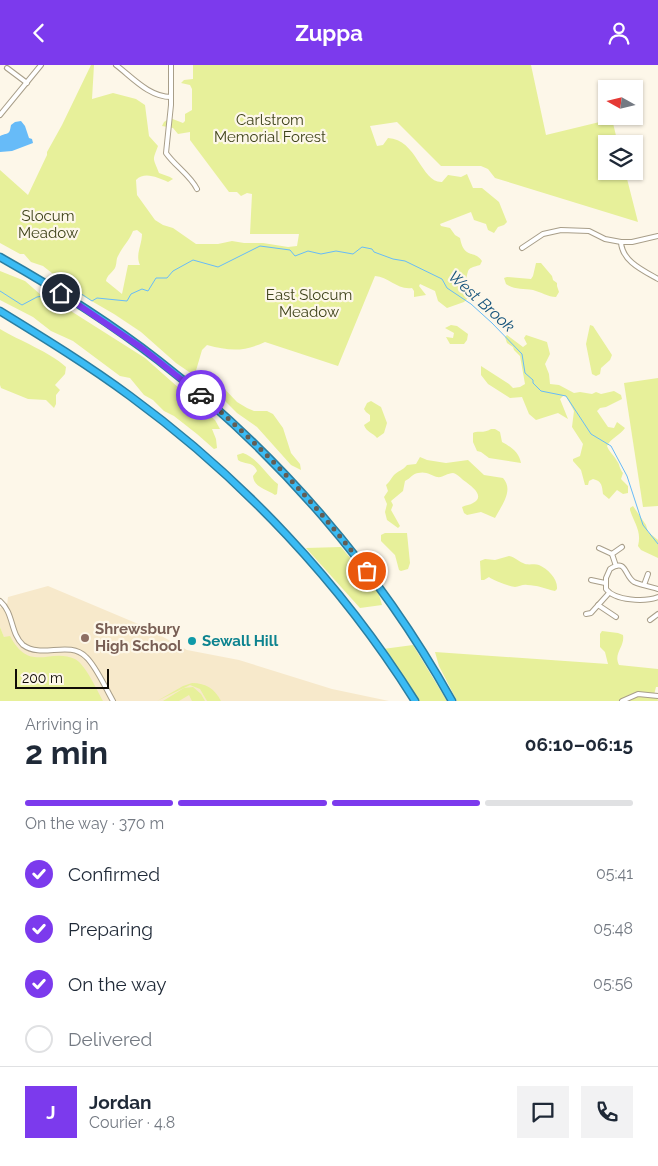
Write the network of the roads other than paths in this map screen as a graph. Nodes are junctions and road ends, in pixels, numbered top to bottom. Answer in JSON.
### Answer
{"nodes":[{"id":1,"x":41,"y":65,"type":"edge"},
{"id":2,"x":116,"y":65,"type":"edge"},
{"id":3,"x":171,"y":65,"type":"edge"},
{"id":4,"x":7,"y":68,"type":"dead end"},
{"id":5,"x":27,"y":83,"type":"junction"},
{"id":6,"x":171,"y":97,"type":"junction"},
{"id":7,"x":0,"y":115,"type":"edge"},
{"id":8,"x":197,"y":189,"type":"dead end"},
{"id":9,"x":658,"y":236,"type":"edge"},
{"id":10,"x":621,"y":242,"type":"junction"},
{"id":11,"x":522,"y":248,"type":"dead end"},
{"id":12,"x":0,"y":257,"type":"edge"},
{"id":13,"x":658,"y":279,"type":"edge"},
{"id":14,"x":0,"y":311,"type":"edge"},
{"id":15,"x":622,"y":547,"type":"dead end"},
{"id":16,"x":600,"y":548,"type":"dead end"},
{"id":17,"x":612,"y":554,"type":"junction"},
{"id":18,"x":616,"y":566,"type":"junction"},
{"id":19,"x":648,"y":574,"type":"dead end"},
{"id":20,"x":591,"y":580,"type":"dead end"},
{"id":21,"x":605,"y":583,"type":"junction"},
{"id":22,"x":644,"y":585,"type":"junction"},
{"id":23,"x":658,"y":589,"type":"edge"},
{"id":24,"x":609,"y":593,"type":"junction"},
{"id":25,"x":657,"y":598,"type":"edge"},
{"id":26,"x":0,"y":601,"type":"edge"},
{"id":27,"x":598,"y":605,"type":"junction"},
{"id":28,"x":586,"y":614,"type":"dead end"},
{"id":29,"x":658,"y":614,"type":"edge"},
{"id":30,"x":616,"y":617,"type":"dead end"},
{"id":31,"x":650,"y":620,"type":"dead end"},
{"id":32,"x":658,"y":696,"type":"edge"},
{"id":33,"x":113,"y":701,"type":"edge"},
{"id":34,"x":415,"y":701,"type":"edge"},
{"id":35,"x":452,"y":701,"type":"edge"},
{"id":36,"x":622,"y":701,"type":"edge"}],
"edges":[{"from":1,"to":5,"type":"street"},
{"from":2,"to":6,"type":"street"},
{"from":3,"to":6,"type":"street"},
{"from":4,"to":5,"type":"street"},
{"from":5,"to":7,"type":"street"},
{"from":6,"to":8,"type":"street"},
{"from":9,"to":10,"type":"street"},
{"from":10,"to":11,"type":"street"},
{"from":10,"to":13,"type":"street"},
{"from":12,"to":35,"type":"highway"},
{"from":14,"to":34,"type":"highway"},
{"from":15,"to":17,"type":"street"},
{"from":16,"to":17,"type":"street"},
{"from":17,"to":18,"type":"street"},
{"from":18,"to":21,"type":"street"},
{"from":18,"to":22,"type":"street"},
{"from":19,"to":22,"type":"street"},
{"from":20,"to":21,"type":"street"},
{"from":21,"to":24,"type":"street"},
{"from":22,"to":23,"type":"street"},
{"from":24,"to":25,"type":"street"},
{"from":24,"to":27,"type":"street"},
{"from":26,"to":33,"type":"street"},
{"from":27,"to":28,"type":"street"},
{"from":27,"to":30,"type":"street"},
{"from":29,"to":31,"type":"street"},
{"from":32,"to":36,"type":"street"}]}
